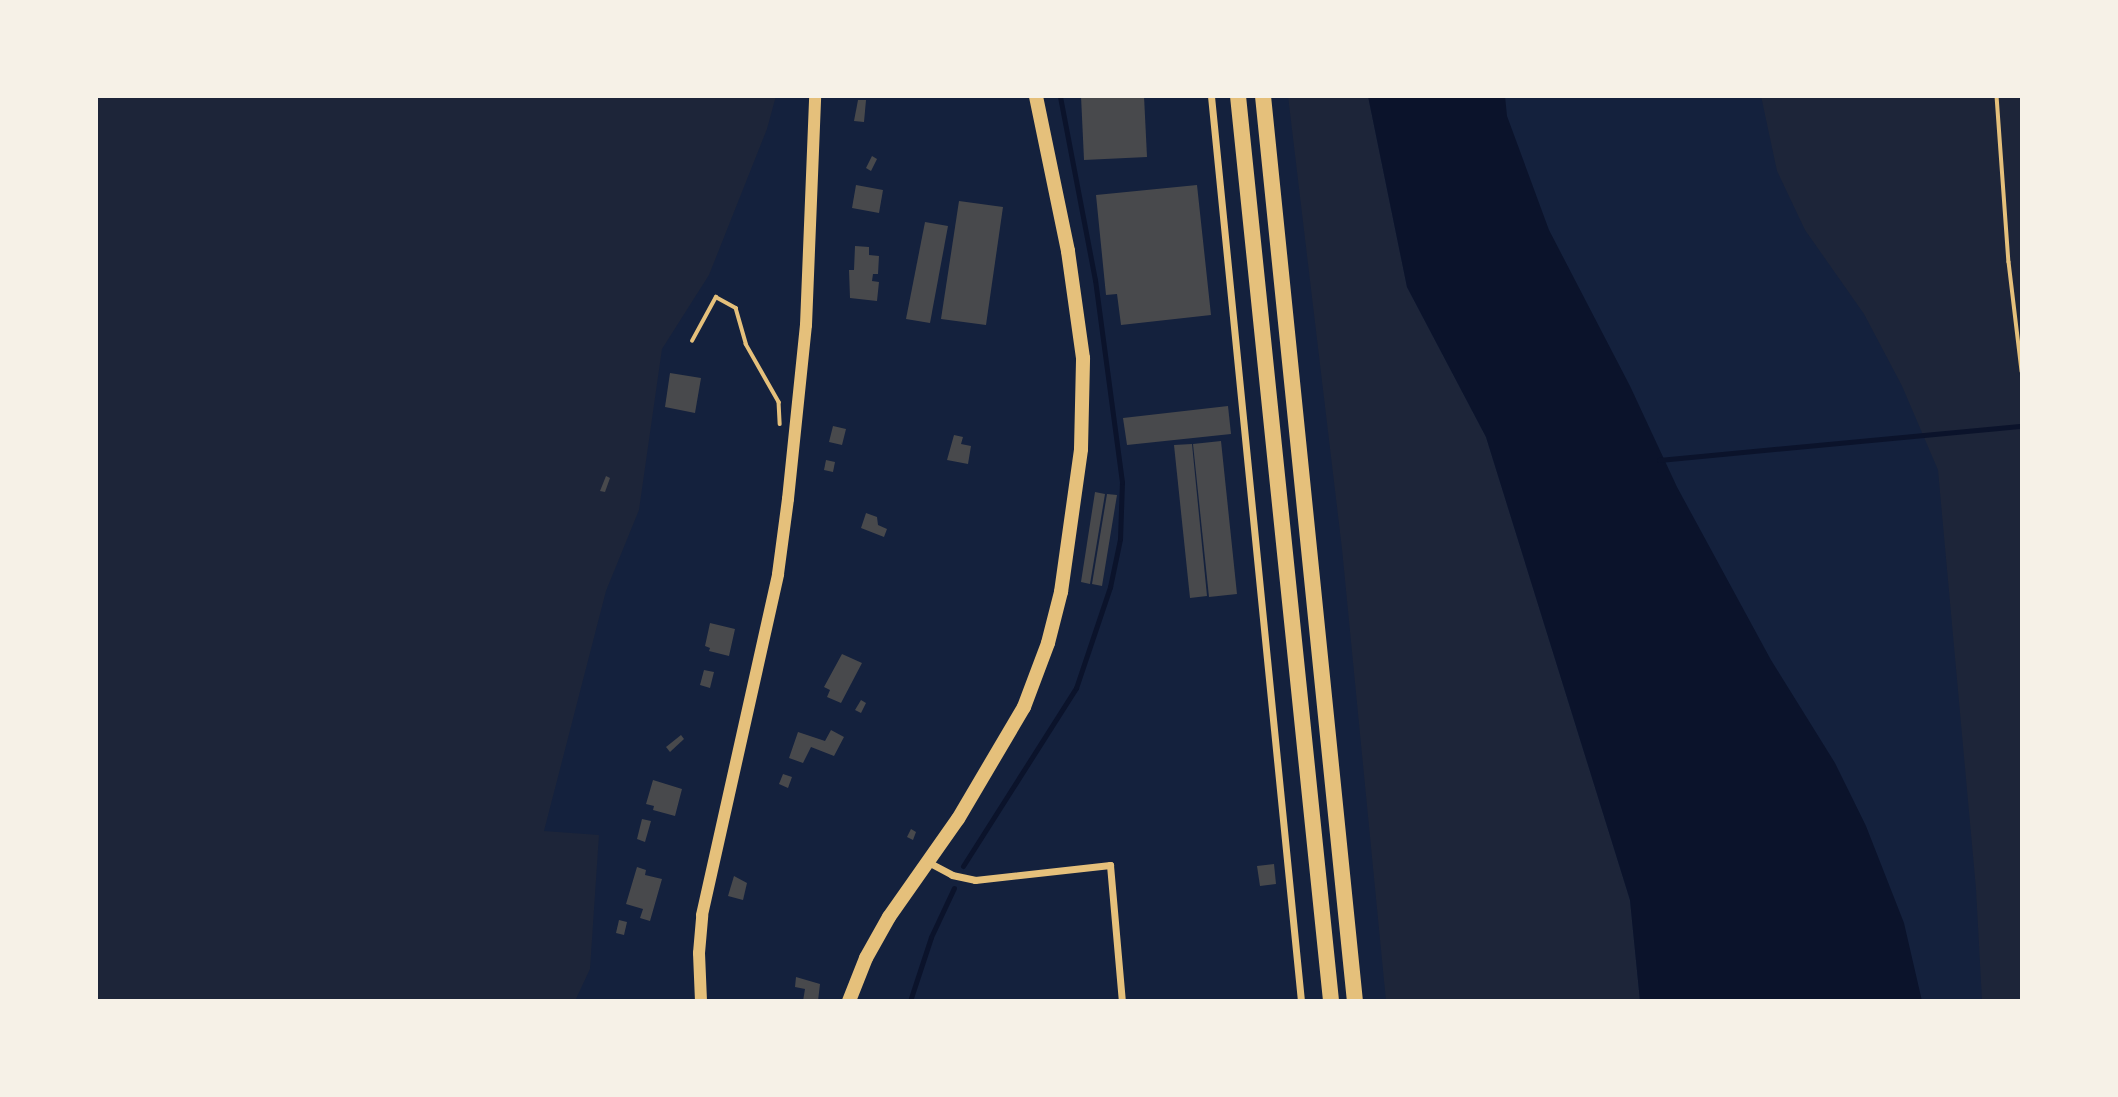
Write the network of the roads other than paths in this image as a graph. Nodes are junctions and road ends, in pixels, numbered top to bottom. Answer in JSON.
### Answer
{"nodes":[{"id":1,"x":815,"y":96,"type":"edge"},
{"id":2,"x":1036,"y":96,"type":"edge"},
{"id":3,"x":1211,"y":96,"type":"edge"},
{"id":4,"x":1238,"y":96,"type":"edge"},
{"id":5,"x":1263,"y":96,"type":"edge"},
{"id":6,"x":927,"y":862,"type":"junction"},
{"id":7,"x":701,"y":1001,"type":"edge"},
{"id":8,"x":849,"y":1001,"type":"edge"},
{"id":9,"x":1122,"y":1001,"type":"edge"},
{"id":10,"x":1301,"y":1001,"type":"edge"},
{"id":11,"x":1332,"y":1001,"type":"edge"},
{"id":12,"x":1355,"y":1001,"type":"edge"}],
"edges":[{"from":1,"to":7,"type":"street"},
{"from":2,"to":6,"type":"main road"},
{"from":3,"to":10,"type":"street"},
{"from":4,"to":11,"type":"highway"},
{"from":5,"to":12,"type":"highway"},
{"from":6,"to":8,"type":"main road"},
{"from":6,"to":9,"type":"street"}]}
